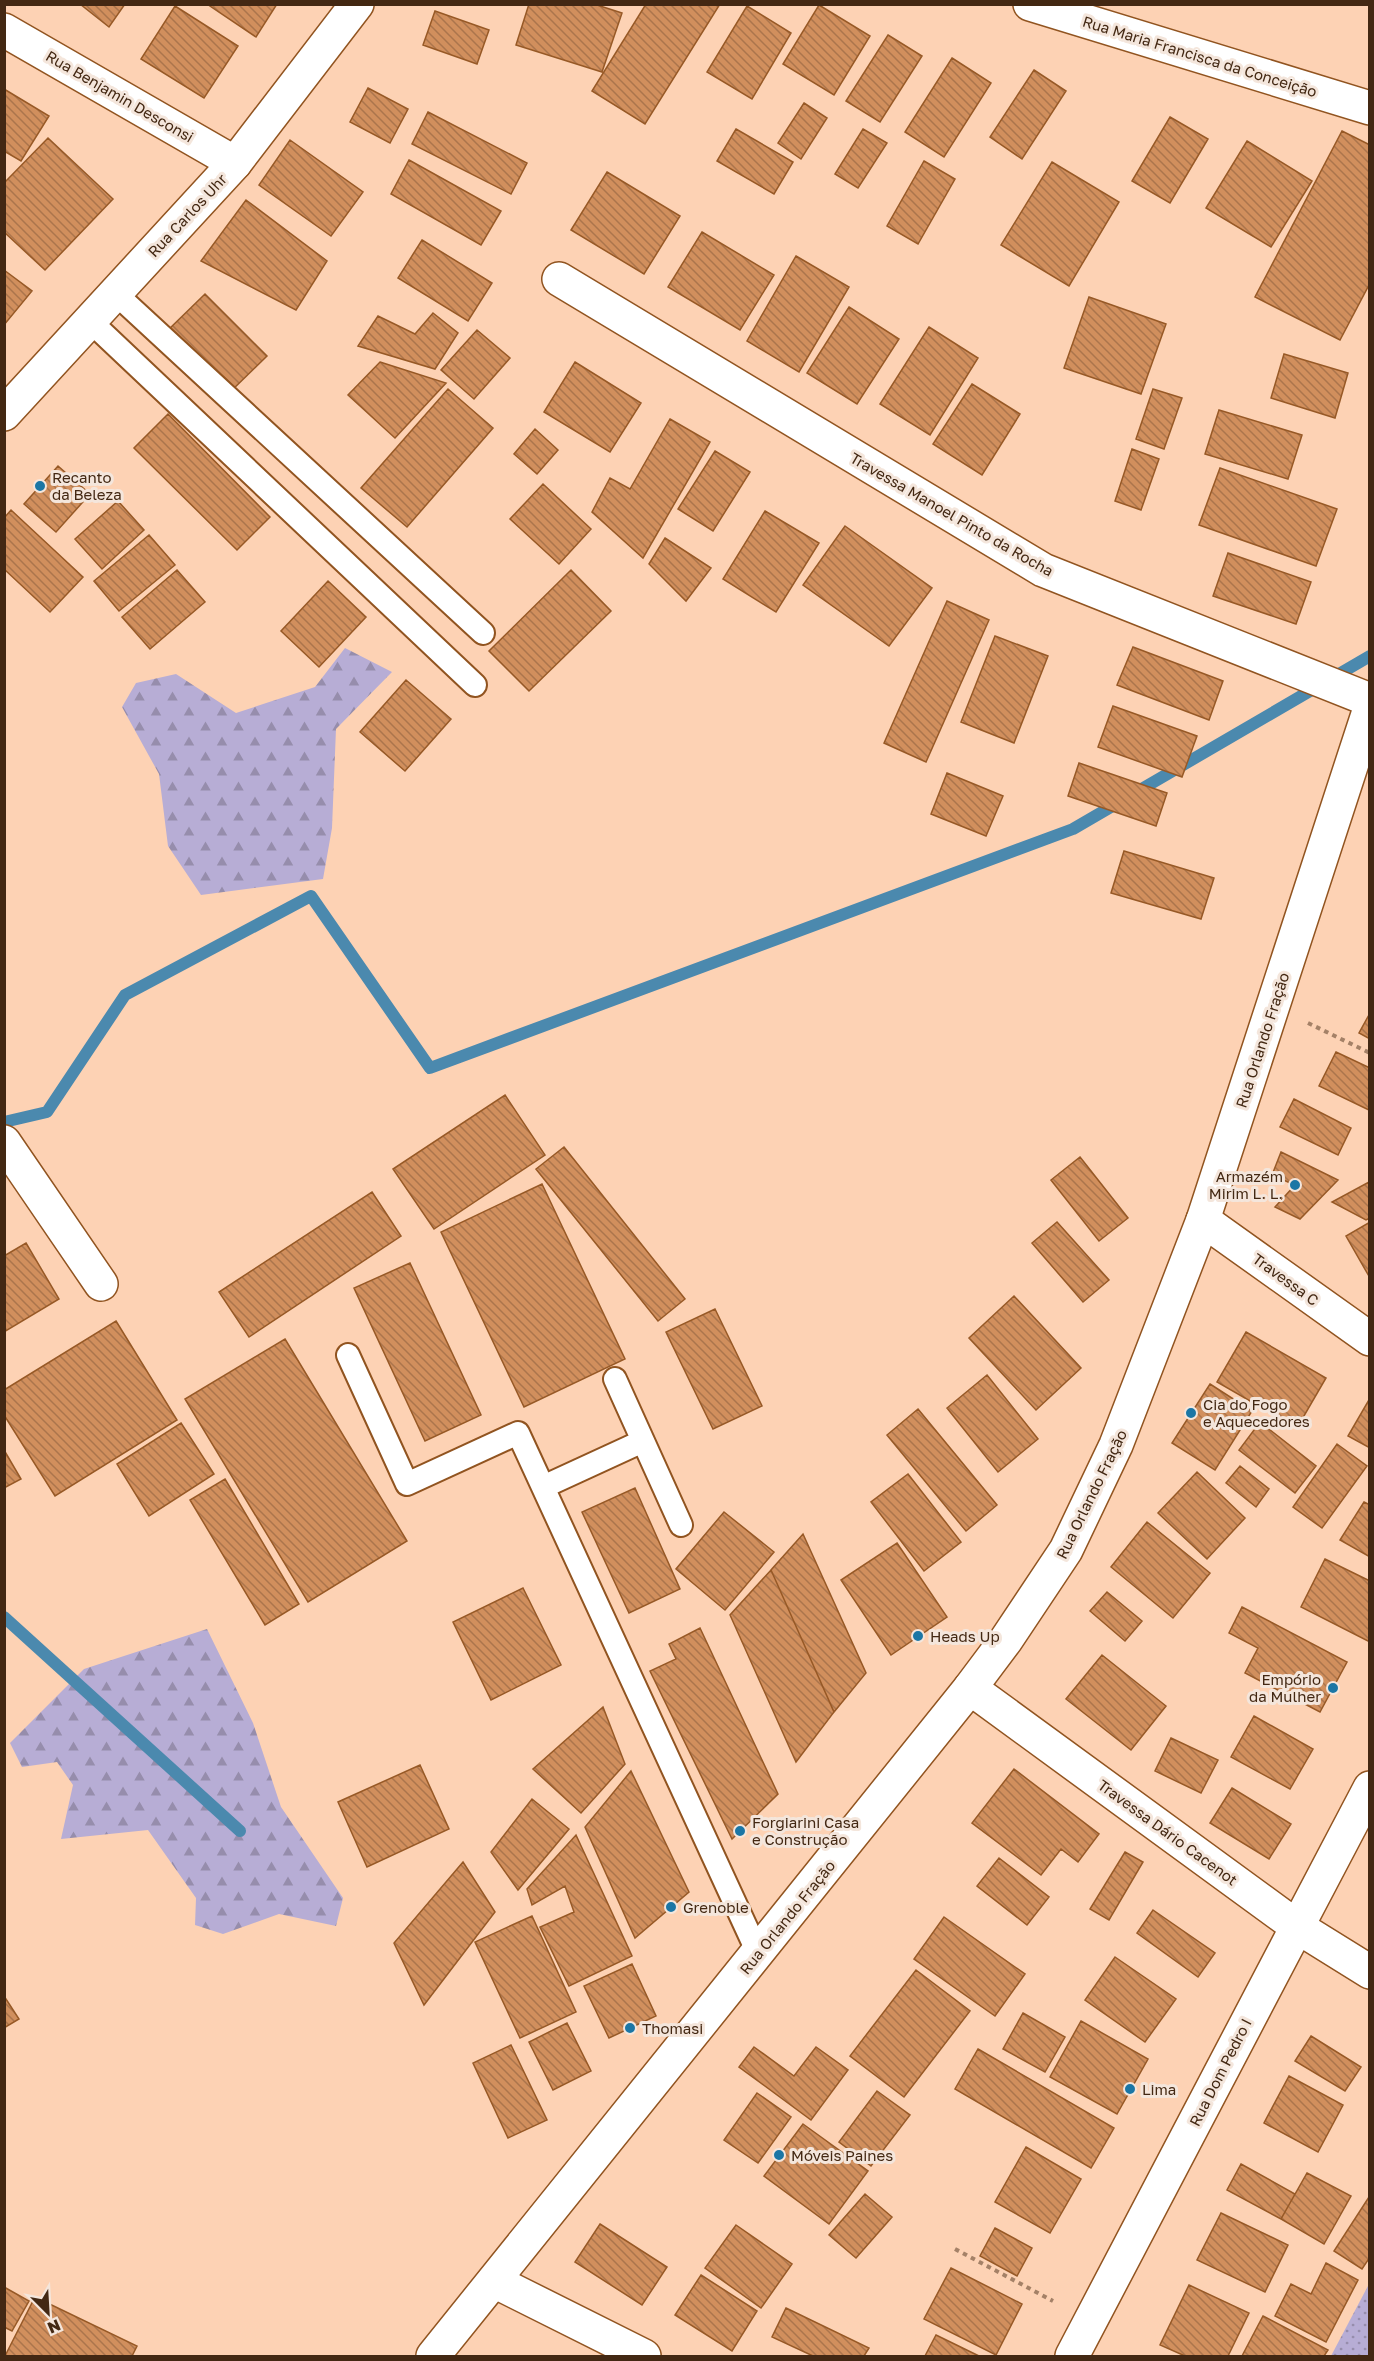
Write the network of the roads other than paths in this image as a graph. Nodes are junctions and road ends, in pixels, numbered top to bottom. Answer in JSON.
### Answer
{"nodes":[{"id":1,"x":357,"y":4,"type":"edge"},
{"id":2,"x":1030,"y":4,"type":"edge"},
{"id":3,"x":4,"y":30,"type":"edge"},
{"id":4,"x":1370,"y":108,"type":"edge"},
{"id":5,"x":235,"y":163,"type":"junction"},
{"id":6,"x":559,"y":279,"type":"dead end"},
{"id":7,"x":115,"y":294,"type":"junction"},
{"id":8,"x":90,"y":321,"type":"junction"},
{"id":9,"x":4,"y":414,"type":"edge"},
{"id":10,"x":483,"y":633,"type":"dead end"},
{"id":11,"x":475,"y":685,"type":"dead end"},
{"id":12,"x":1370,"y":700,"type":"edge"},
{"id":13,"x":1370,"y":708,"type":"edge"},
{"id":14,"x":4,"y":1142,"type":"edge"},
{"id":15,"x":1203,"y":1220,"type":"junction"},
{"id":16,"x":101,"y":1284,"type":"dead end"},
{"id":17,"x":1370,"y":1339,"type":"edge"},
{"id":18,"x":348,"y":1355,"type":"dead end"},
{"id":19,"x":615,"y":1379,"type":"dead end"},
{"id":20,"x":643,"y":1441,"type":"junction"},
{"id":21,"x":543,"y":1487,"type":"junction"},
{"id":22,"x":681,"y":1525,"type":"dead end"},
{"id":23,"x":970,"y":1688,"type":"junction"},
{"id":24,"x":1370,"y":1788,"type":"edge"},
{"id":25,"x":1296,"y":1926,"type":"junction"},
{"id":26,"x":758,"y":1953,"type":"junction"},
{"id":27,"x":1370,"y":1972,"type":"edge"},
{"id":28,"x":494,"y":2281,"type":"junction"},
{"id":29,"x":433,"y":2356,"type":"edge"},
{"id":30,"x":644,"y":2356,"type":"edge"},
{"id":31,"x":1072,"y":2356,"type":"edge"}],
"edges":[{"from":1,"to":5,"type":"street","name":"Rua Carlos Uhr"},
{"from":2,"to":4,"type":"street","name":"Rua Maria Francisca da Conceição"},
{"from":3,"to":5,"type":"street","name":"Rua Benjamin Desconsi"},
{"from":5,"to":7,"type":"street","name":"Rua Carlos Uhr"},
{"from":6,"to":12,"type":"street","name":"Travessa Manoel Pinto da Rocha"},
{"from":7,"to":8,"type":"street","name":"Rua Carlos Uhr"},
{"from":7,"to":10,"type":"lane"},
{"from":8,"to":9,"type":"street","name":"Rua Carlos Uhr"},
{"from":8,"to":11,"type":"lane"},
{"from":13,"to":15,"type":"street","name":"Rua Orlando Fração"},
{"from":14,"to":16,"type":"street"},
{"from":15,"to":17,"type":"street","name":"Travessa C"},
{"from":15,"to":23,"type":"street","name":"Rua Orlando Fração"},
{"from":18,"to":21,"type":"lane"},
{"from":19,"to":20,"type":"lane"},
{"from":20,"to":21,"type":"lane"},
{"from":20,"to":22,"type":"lane"},
{"from":21,"to":26,"type":"lane"},
{"from":23,"to":25,"type":"street","name":"Travessa Dário Cacenot"},
{"from":23,"to":26,"type":"street","name":"Rua Orlando Fração"},
{"from":24,"to":25,"type":"street","name":"Rua Dom Pedro I"},
{"from":25,"to":27,"type":"street","name":"Travessa Dário Cacenot"},
{"from":25,"to":31,"type":"street","name":"Rua Dom Pedro I"},
{"from":26,"to":28,"type":"street","name":"Rua Orlando Fração"},
{"from":28,"to":29,"type":"street","name":"Rua Orlando Fração"},
{"from":28,"to":30,"type":"street"}]}
